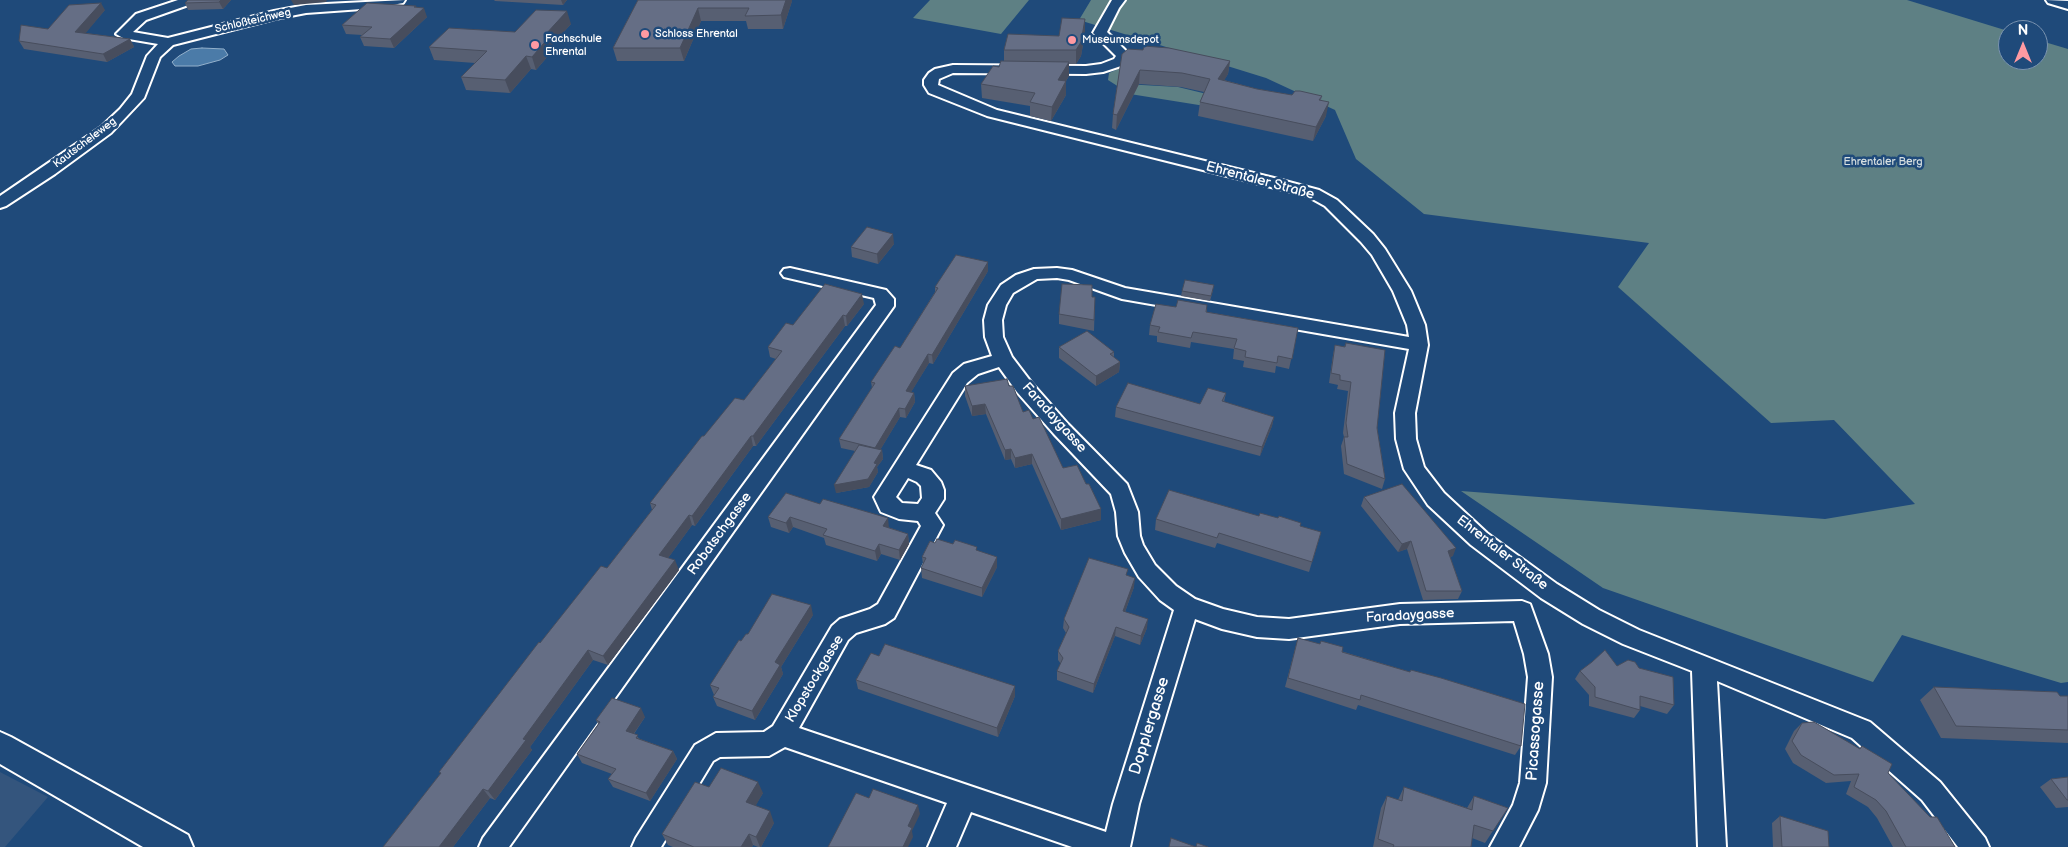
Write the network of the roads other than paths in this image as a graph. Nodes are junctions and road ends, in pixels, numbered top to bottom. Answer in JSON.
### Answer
{"nodes":[{"id":1,"x":190,"y":0,"type":"edge"},
{"id":2,"x":287,"y":0,"type":"edge"},
{"id":3,"x":399,"y":0,"type":"edge"},
{"id":4,"x":1119,"y":0,"type":"edge"},
{"id":5,"x":2052,"y":0,"type":"edge"},
{"id":6,"x":2068,"y":5,"type":"edge"},
{"id":7,"x":274,"y":15,"type":"junction"},
{"id":8,"x":168,"y":42,"type":"junction"},
{"id":9,"x":0,"y":203,"type":"edge"},
{"id":10,"x":790,"y":273,"type":"dead end"},
{"id":11,"x":1419,"y":345,"type":"junction"},
{"id":12,"x":1002,"y":359,"type":"junction"},
{"id":13,"x":903,"y":468,"type":"junction"},
{"id":14,"x":924,"y":513,"type":"junction"},
{"id":15,"x":1549,"y":591,"type":"junction"},
{"id":16,"x":1187,"y":606,"type":"junction"},
{"id":17,"x":1522,"y":611,"type":"junction"},
{"id":18,"x":1704,"y":665,"type":"junction"},
{"id":19,"x":782,"y":734,"type":"junction"},
{"id":20,"x":0,"y":747,"type":"edge"},
{"id":21,"x":963,"y":798,"type":"junction"},
{"id":22,"x":176,"y":847,"type":"edge"},
{"id":23,"x":493,"y":847,"type":"edge"},
{"id":24,"x":646,"y":847,"type":"edge"},
{"id":25,"x":942,"y":847,"type":"edge"},
{"id":26,"x":1110,"y":847,"type":"edge"},
{"id":27,"x":1116,"y":847,"type":"edge"},
{"id":28,"x":1504,"y":847,"type":"edge"},
{"id":29,"x":1712,"y":847,"type":"edge"},
{"id":30,"x":1975,"y":847,"type":"edge"}],
"edges":[{"from":1,"to":8,"type":"street"},
{"from":2,"to":7,"type":"street"},
{"from":3,"to":7,"type":"street","name":"Schloßteichweg"},
{"from":4,"to":11,"type":"street","name":"Ehrentaler Straße"},
{"from":5,"to":6,"type":"street"},
{"from":7,"to":8,"type":"street","name":"Schloßteichweg"},
{"from":8,"to":9,"type":"street","name":"Kautscheleweg"},
{"from":10,"to":23,"type":"street","name":"Robatschgasse"},
{"from":11,"to":12,"type":"street","name":"Faradaygasse"},
{"from":11,"to":15,"type":"street","name":"Ehrentaler Straße"},
{"from":12,"to":13,"type":"street"},
{"from":12,"to":16,"type":"street","name":"Faradaygasse"},
{"from":13,"to":14,"type":"street","name":"Klopstockgasse"},
{"from":13,"to":14,"type":"street"},
{"from":14,"to":19,"type":"street","name":"Klopstockgasse"},
{"from":15,"to":17,"type":"street"},
{"from":15,"to":18,"type":"street","name":"Ehrentaler Straße"},
{"from":16,"to":17,"type":"street","name":"Faradaygasse"},
{"from":16,"to":27,"type":"street","name":"Dopplergasse"},
{"from":17,"to":28,"type":"street","name":"Picassogasse"},
{"from":18,"to":29,"type":"street"},
{"from":18,"to":30,"type":"street","name":"Ehrentaler Straße"},
{"from":19,"to":21,"type":"street","name":"Klopstockgasse"},
{"from":19,"to":24,"type":"street","name":"Klopstockgasse"},
{"from":20,"to":22,"type":"street"},
{"from":21,"to":25,"type":"street"},
{"from":21,"to":26,"type":"street","name":"Klopstockgasse"}]}
